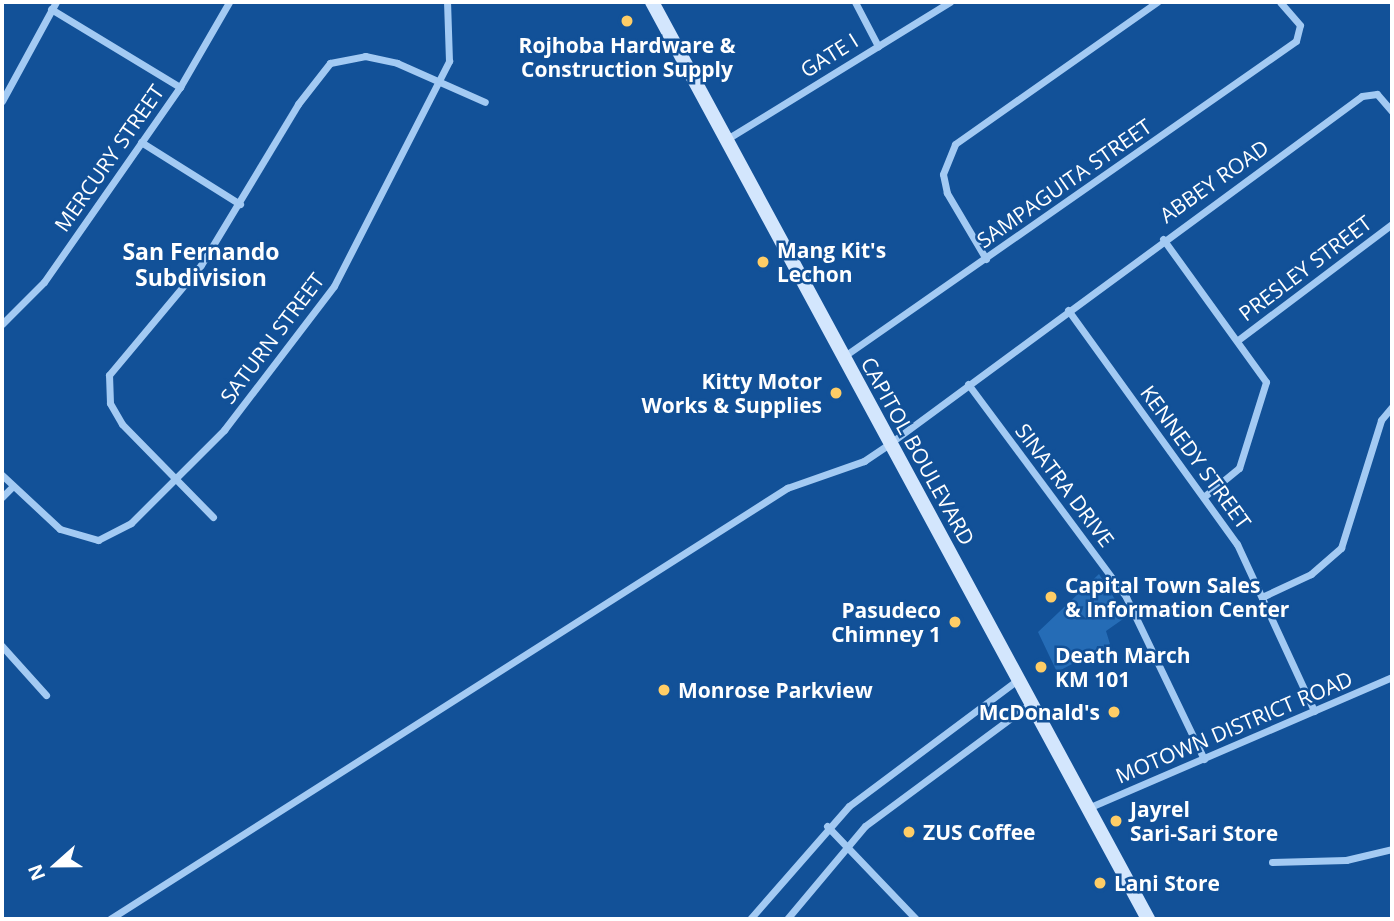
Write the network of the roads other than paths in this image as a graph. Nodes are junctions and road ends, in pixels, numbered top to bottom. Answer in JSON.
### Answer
{"nodes":[{"id":1,"x":229,"y":2,"type":"edge"},
{"id":2,"x":447,"y":2,"type":"edge"},
{"id":3,"x":652,"y":2,"type":"edge"},
{"id":4,"x":855,"y":2,"type":"edge"},
{"id":5,"x":950,"y":2,"type":"edge"},
{"id":6,"x":1157,"y":2,"type":"edge"},
{"id":7,"x":1280,"y":2,"type":"edge"},
{"id":8,"x":54,"y":5,"type":"edge"},
{"id":9,"x":878,"y":46,"type":"junction"},
{"id":10,"x":438,"y":82,"type":"junction"},
{"id":11,"x":180,"y":87,"type":"junction"},
{"id":12,"x":2,"y":101,"type":"edge"},
{"id":13,"x":485,"y":102,"type":"dead end"},
{"id":14,"x":1392,"y":111,"type":"edge"},
{"id":15,"x":727,"y":139,"type":"junction"},
{"id":16,"x":141,"y":142,"type":"junction"},
{"id":17,"x":240,"y":204,"type":"junction"},
{"id":18,"x":1392,"y":225,"type":"edge"},
{"id":19,"x":1163,"y":239,"type":"junction"},
{"id":20,"x":986,"y":259,"type":"junction"},
{"id":21,"x":1068,"y":310,"type":"junction"},
{"id":22,"x":2,"y":324,"type":"edge"},
{"id":23,"x":1238,"y":340,"type":"junction"},
{"id":24,"x":842,"y":357,"type":"junction"},
{"id":25,"x":968,"y":384,"type":"junction"},
{"id":26,"x":1392,"y":407,"type":"edge"},
{"id":27,"x":889,"y":444,"type":"junction"},
{"id":28,"x":2,"y":475,"type":"edge"},
{"id":29,"x":175,"y":481,"type":"junction"},
{"id":30,"x":12,"y":487,"type":"junction"},
{"id":31,"x":1206,"y":495,"type":"junction"},
{"id":32,"x":2,"y":497,"type":"edge"},
{"id":33,"x":213,"y":517,"type":"dead end"},
{"id":34,"x":1262,"y":597,"type":"junction"},
{"id":35,"x":2,"y":646,"type":"edge"},
{"id":36,"x":1392,"y":677,"type":"edge"},
{"id":37,"x":1020,"y":679,"type":"junction"},
{"id":38,"x":46,"y":695,"type":"dead end"},
{"id":39,"x":1032,"y":702,"type":"junction"},
{"id":40,"x":1314,"y":711,"type":"junction"},
{"id":41,"x":1204,"y":759,"type":"junction"},
{"id":42,"x":1088,"y":808,"type":"junction"},
{"id":43,"x":827,"y":826,"type":"junction"},
{"id":44,"x":846,"y":847,"type":"junction"},
{"id":45,"x":1392,"y":849,"type":"edge"},
{"id":46,"x":1272,"y":862,"type":"dead end"},
{"id":47,"x":110,"y":919,"type":"edge"},
{"id":48,"x":750,"y":919,"type":"edge"},
{"id":49,"x":787,"y":919,"type":"edge"},
{"id":50,"x":916,"y":919,"type":"edge"},
{"id":51,"x":1148,"y":919,"type":"edge"}],
"edges":[{"from":1,"to":11,"type":"street","name":"MERCURY STREET"},
{"from":2,"to":10,"type":"street","name":"SATURN STREET"},
{"from":3,"to":15,"type":"main road","name":"CAPITOL BOULEVARD"},
{"from":4,"to":9,"type":"street"},
{"from":5,"to":9,"type":"street","name":"GATE I"},
{"from":6,"to":20,"type":"street"},
{"from":7,"to":20,"type":"street","name":"SAMPAGUITA STREET"},
{"from":8,"to":11,"type":"street"},
{"from":8,"to":12,"type":"street"},
{"from":9,"to":15,"type":"street","name":"GATE I"},
{"from":10,"to":13,"type":"street"},
{"from":10,"to":17,"type":"street"},
{"from":10,"to":29,"type":"street","name":"SATURN STREET"},
{"from":11,"to":16,"type":"street","name":"MERCURY STREET"},
{"from":14,"to":19,"type":"street","name":"ABBEY ROAD"},
{"from":15,"to":24,"type":"main road","name":"CAPITOL BOULEVARD"},
{"from":16,"to":17,"type":"street"},
{"from":16,"to":22,"type":"street","name":"MERCURY STREET"},
{"from":17,"to":29,"type":"street"},
{"from":18,"to":23,"type":"street","name":"PRESLEY STREET"},
{"from":19,"to":21,"type":"street","name":"ABBEY ROAD"},
{"from":19,"to":23,"type":"street"},
{"from":20,"to":24,"type":"street","name":"SAMPAGUITA STREET"},
{"from":21,"to":25,"type":"street","name":"ABBEY ROAD"},
{"from":21,"to":31,"type":"street","name":"KENNEDY STREET"},
{"from":23,"to":31,"type":"street"},
{"from":24,"to":27,"type":"main road","name":"CAPITOL BOULEVARD"},
{"from":25,"to":27,"type":"street","name":"ABBEY ROAD"},
{"from":25,"to":41,"type":"street","name":"SINATRA DRIVE"},
{"from":26,"to":34,"type":"street"},
{"from":27,"to":37,"type":"main road","name":"CAPITOL BOULEVARD"},
{"from":27,"to":47,"type":"street","name":"ABBEY ROAD"},
{"from":28,"to":30,"type":"street","name":"SATURN STREET"},
{"from":29,"to":30,"type":"street","name":"SATURN STREET"},
{"from":29,"to":33,"type":"street"},
{"from":30,"to":32,"type":"street"},
{"from":31,"to":34,"type":"street","name":"KENNEDY STREET"},
{"from":34,"to":40,"type":"street","name":"KENNEDY STREET"},
{"from":35,"to":38,"type":"street"},
{"from":36,"to":40,"type":"street","name":"MOTOWN DISTRICT ROAD"},
{"from":37,"to":39,"type":"main road","name":"CAPITOL BOULEVARD"},
{"from":37,"to":43,"type":"street"},
{"from":39,"to":42,"type":"main road","name":"CAPITOL BOULEVARD"},
{"from":39,"to":44,"type":"street"},
{"from":40,"to":41,"type":"street","name":"MOTOWN DISTRICT ROAD"},
{"from":41,"to":42,"type":"street","name":"MOTOWN DISTRICT ROAD"},
{"from":42,"to":51,"type":"main road","name":"CAPITOL BOULEVARD"},
{"from":43,"to":44,"type":"street"},
{"from":43,"to":48,"type":"street"},
{"from":44,"to":49,"type":"street"},
{"from":44,"to":50,"type":"street"},
{"from":45,"to":46,"type":"street"}]}
